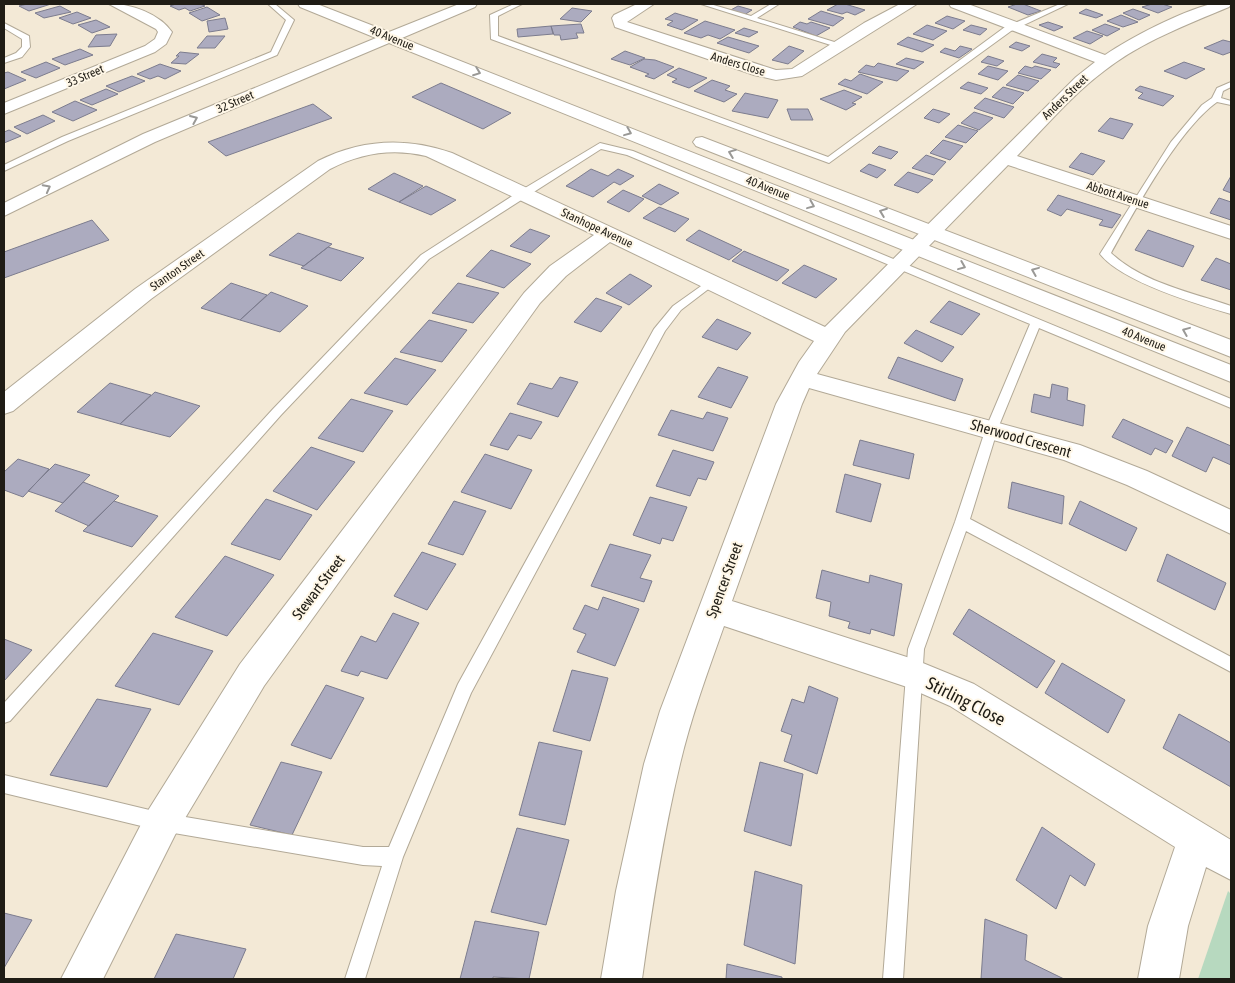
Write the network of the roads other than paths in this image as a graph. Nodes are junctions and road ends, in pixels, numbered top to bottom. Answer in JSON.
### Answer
{"nodes":[{"id":1,"x":116,"y":4,"type":"edge"},
{"id":2,"x":271,"y":4,"type":"edge"},
{"id":3,"x":304,"y":4,"type":"edge"},
{"id":4,"x":440,"y":4,"type":"edge"},
{"id":5,"x":470,"y":4,"type":"edge"},
{"id":6,"x":520,"y":4,"type":"edge"},
{"id":7,"x":647,"y":4,"type":"edge"},
{"id":8,"x":704,"y":4,"type":"edge"},
{"id":9,"x":776,"y":4,"type":"edge"},
{"id":10,"x":910,"y":4,"type":"edge"},
{"id":11,"x":956,"y":4,"type":"edge"},
{"id":12,"x":1065,"y":4,"type":"edge"},
{"id":13,"x":1224,"y":4,"type":"edge"},
{"id":14,"x":752,"y":18,"type":"junction"},
{"id":15,"x":4,"y":25,"type":"edge"},
{"id":16,"x":1013,"y":26,"type":"junction"},
{"id":17,"x":396,"y":27,"type":"junction"},
{"id":18,"x":374,"y":31,"type":"junction"},
{"id":19,"x":336,"y":32,"type":"dead end"},
{"id":20,"x":840,"y":45,"type":"junction"},
{"id":21,"x":431,"y":54,"type":"junction"},
{"id":22,"x":4,"y":61,"type":"edge"},
{"id":23,"x":1106,"y":61,"type":"junction"},
{"id":24,"x":292,"y":78,"type":"junction"},
{"id":25,"x":1231,"y":84,"type":"edge"},
{"id":26,"x":578,"y":94,"type":"dead end"},
{"id":27,"x":1216,"y":99,"type":"junction"},
{"id":28,"x":1231,"y":103,"type":"edge"},
{"id":29,"x":4,"y":109,"type":"edge"},
{"id":30,"x":690,"y":137,"type":"dead end"},
{"id":31,"x":360,"y":150,"type":"joint"},
{"id":32,"x":1005,"y":158,"type":"junction"},
{"id":33,"x":4,"y":168,"type":"edge"},
{"id":34,"x":4,"y":192,"type":"edge"},
{"id":35,"x":523,"y":193,"type":"junction"},
{"id":36,"x":1135,"y":201,"type":"junction"},
{"id":37,"x":4,"y":210,"type":"edge"},
{"id":38,"x":1231,"y":233,"type":"edge"},
{"id":39,"x":608,"y":234,"type":"junction"},
{"id":40,"x":917,"y":248,"type":"junction"},
{"id":41,"x":711,"y":282,"type":"junction"},
{"id":42,"x":1231,"y":310,"type":"edge"},
{"id":43,"x":1036,"y":323,"type":"junction"},
{"id":44,"x":828,"y":338,"type":"junction"},
{"id":45,"x":1231,"y":349,"type":"edge"},
{"id":46,"x":1231,"y":374,"type":"edge"},
{"id":47,"x":802,"y":378,"type":"junction"},
{"id":48,"x":1231,"y":404,"type":"edge"},
{"id":49,"x":4,"y":405,"type":"edge"},
{"id":50,"x":992,"y":428,"type":"junction"},
{"id":51,"x":962,"y":522,"type":"junction"},
{"id":52,"x":1231,"y":523,"type":"edge"},
{"id":53,"x":714,"y":609,"type":"junction"},
{"id":54,"x":1231,"y":665,"type":"edge"},
{"id":55,"x":913,"y":674,"type":"junction"},
{"id":56,"x":4,"y":715,"type":"edge"},
{"id":57,"x":4,"y":784,"type":"edge"},
{"id":58,"x":162,"y":822,"type":"junction"},
{"id":59,"x":1196,"y":839,"type":"junction"},
{"id":60,"x":394,"y":858,"type":"junction"},
{"id":61,"x":1231,"y":861,"type":"edge"},
{"id":62,"x":82,"y":979,"type":"edge"},
{"id":63,"x":355,"y":979,"type":"edge"},
{"id":64,"x":621,"y":979,"type":"edge"},
{"id":65,"x":893,"y":979,"type":"edge"},
{"id":66,"x":1159,"y":979,"type":"edge"}],
"edges":[{"from":1,"to":29,"type":"street","name":"33 Street"},
{"from":2,"to":33,"type":"lane"},
{"from":3,"to":18,"type":"street","name":"40 Avenue"},
{"from":3,"to":19,"type":"street"},
{"from":4,"to":17,"type":"street","name":"32 Street"},
{"from":5,"to":17,"type":"street","name":"32 Street"},
{"from":6,"to":16,"type":"lane"},
{"from":7,"to":20,"type":"street","name":"Anders Close"},
{"from":8,"to":14,"type":"lane"},
{"from":9,"to":14,"type":"lane"},
{"from":10,"to":20,"type":"street","name":"Anders Close"},
{"from":11,"to":16,"type":"street"},
{"from":12,"to":16,"type":"lane"},
{"from":13,"to":23,"type":"street","name":"Anders Street"},
{"from":14,"to":20,"type":"lane"},
{"from":15,"to":22,"type":"lane"},
{"from":16,"to":23,"type":"street"},
{"from":17,"to":18,"type":"street","name":"40 Avenue"},
{"from":17,"to":21,"type":"street","name":"40 Avenue"},
{"from":17,"to":24,"type":"street","name":"32 Street"},
{"from":17,"to":26,"type":"street","name":"40 Avenue"},
{"from":18,"to":34,"type":"street","name":"32 Street"},
{"from":21,"to":24,"type":"street"},
{"from":21,"to":40,"type":"street","name":"40 Avenue","one_way":true},
{"from":23,"to":32,"type":"street","name":"Anders Street"},
{"from":37,"to":24,"type":"street","name":"32 Street","one_way":true},
{"from":25,"to":27,"type":"lane"},
{"from":27,"to":28,"type":"lane"},
{"from":27,"to":36,"type":"lane"},
{"from":40,"to":30,"type":"street","name":"40 Avenue","one_way":true},
{"from":31,"to":35,"type":"street","name":"Stanhope Avenue"},
{"from":31,"to":49,"type":"street","name":"Stanton Street"},
{"from":32,"to":36,"type":"street","name":"Abbott Avenue"},
{"from":32,"to":40,"type":"street","name":"Anders Street"},
{"from":35,"to":39,"type":"street","name":"Stanhope Avenue"},
{"from":35,"to":40,"type":"lane"},
{"from":35,"to":56,"type":"lane"},
{"from":36,"to":38,"type":"street","name":"Abbott Avenue"},
{"from":36,"to":42,"type":"lane"},
{"from":39,"to":41,"type":"street","name":"Stanhope Avenue"},
{"from":39,"to":58,"type":"street","name":"Stewart Street"},
{"from":40,"to":43,"type":"lane"},
{"from":40,"to":44,"type":"street","name":"Spencer Street"},
{"from":45,"to":40,"type":"street","name":"40 Avenue","one_way":true},
{"from":40,"to":46,"type":"street","name":"40 Avenue","one_way":true},
{"from":41,"to":44,"type":"street","name":"Stanhope Avenue"},
{"from":41,"to":60,"type":"lane"},
{"from":43,"to":48,"type":"lane"},
{"from":43,"to":50,"type":"lane"},
{"from":44,"to":47,"type":"street","name":"Spencer Street"},
{"from":47,"to":50,"type":"street","name":"Sherwood Crescent"},
{"from":47,"to":53,"type":"street","name":"Spencer Street"},
{"from":50,"to":51,"type":"lane"},
{"from":50,"to":52,"type":"street","name":"Sherwood Crescent"},
{"from":51,"to":54,"type":"lane"},
{"from":51,"to":55,"type":"lane"},
{"from":53,"to":55,"type":"street","name":"Stirling Close"},
{"from":53,"to":64,"type":"street","name":"Spencer Street"},
{"from":55,"to":59,"type":"street","name":"Stirling Close"},
{"from":55,"to":65,"type":"lane"},
{"from":57,"to":58,"type":"lane"},
{"from":58,"to":60,"type":"lane"},
{"from":58,"to":62,"type":"street","name":"Stewart Street"},
{"from":59,"to":61,"type":"street","name":"Stirling Close"},
{"from":59,"to":66,"type":"street"},
{"from":60,"to":63,"type":"lane"}]}
